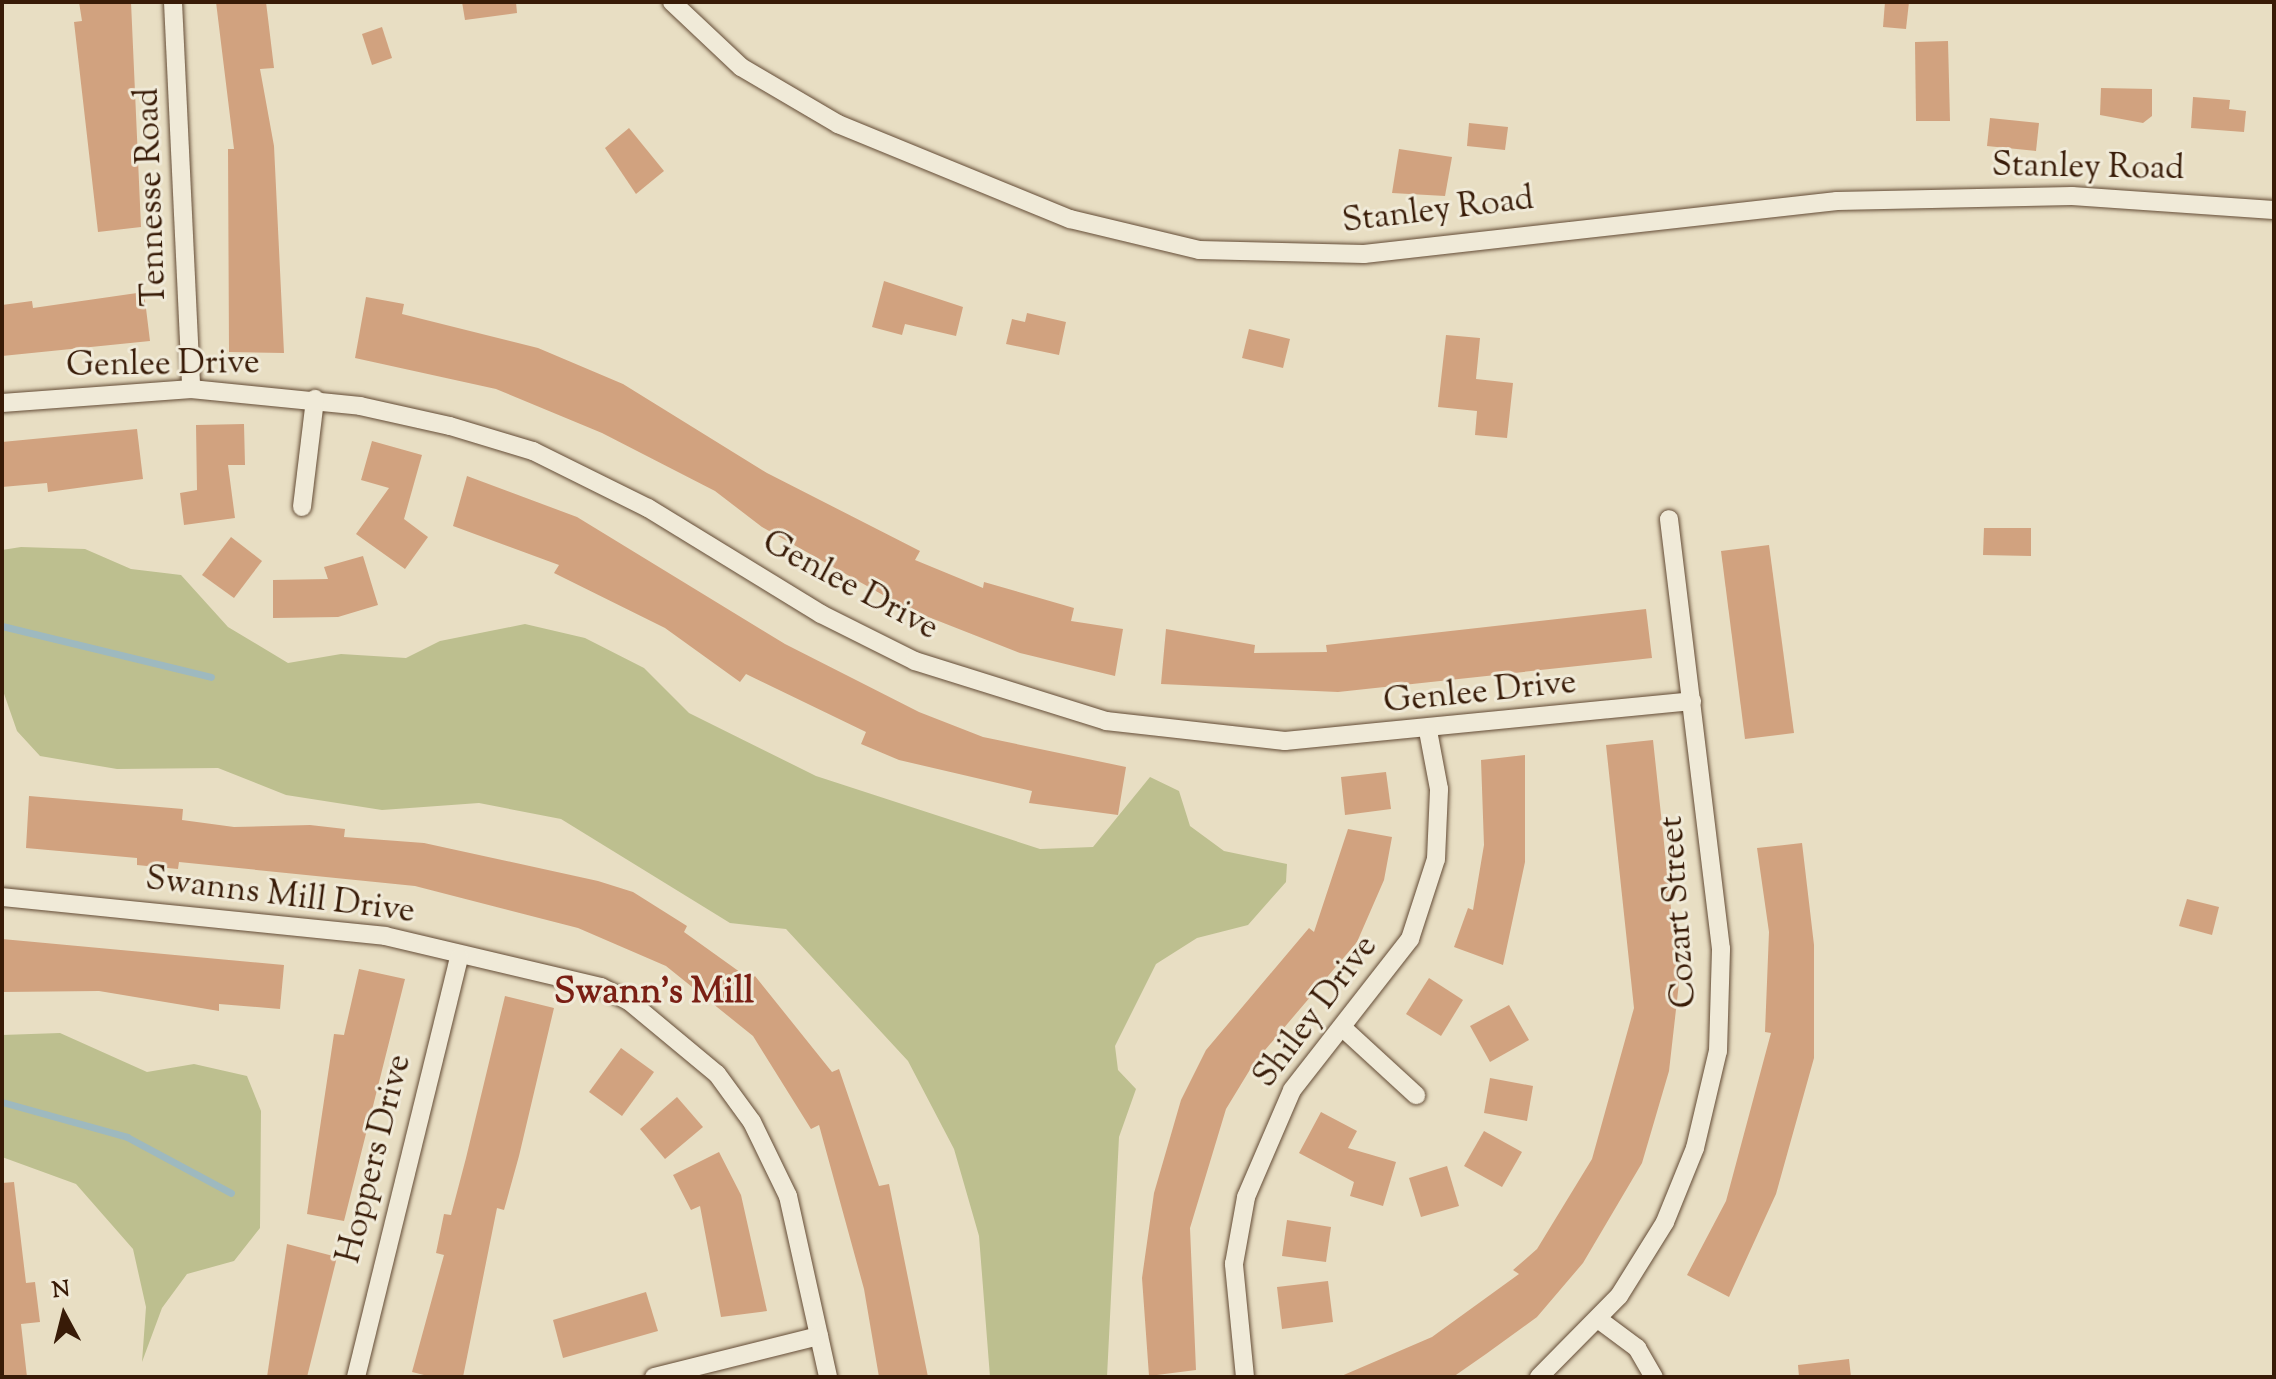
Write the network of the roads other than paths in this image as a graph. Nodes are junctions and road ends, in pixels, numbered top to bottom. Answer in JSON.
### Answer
{"nodes":[{"id":1,"x":173,"y":2,"type":"edge"},
{"id":2,"x":672,"y":2,"type":"edge"},
{"id":3,"x":2274,"y":210,"type":"edge"},
{"id":4,"x":191,"y":389,"type":"junction"},
{"id":5,"x":315,"y":399,"type":"junction"},
{"id":6,"x":2,"y":403,"type":"edge"},
{"id":7,"x":302,"y":507,"type":"dead end"},
{"id":8,"x":1669,"y":519,"type":"dead end"},
{"id":9,"x":1692,"y":701,"type":"junction"},
{"id":10,"x":1428,"y":731,"type":"junction"},
{"id":11,"x":2,"y":897,"type":"edge"},
{"id":12,"x":459,"y":957,"type":"junction"},
{"id":13,"x":1344,"y":1029,"type":"junction"},
{"id":14,"x":1416,"y":1095,"type":"dead end"},
{"id":15,"x":1598,"y":1319,"type":"junction"},
{"id":16,"x":819,"y":1336,"type":"junction"},
{"id":17,"x":356,"y":1377,"type":"edge"},
{"id":18,"x":654,"y":1377,"type":"edge"},
{"id":19,"x":828,"y":1377,"type":"edge"},
{"id":20,"x":1245,"y":1377,"type":"edge"},
{"id":21,"x":1539,"y":1377,"type":"edge"},
{"id":22,"x":1654,"y":1377,"type":"edge"}],
"edges":[{"from":1,"to":4,"type":"street","name":"Tennesse Road"},
{"from":2,"to":3,"type":"street","name":"Stanley Road"},
{"from":4,"to":5,"type":"street","name":"Genlee Drive"},
{"from":4,"to":6,"type":"street","name":"Genlee Drive"},
{"from":5,"to":7,"type":"street"},
{"from":5,"to":10,"type":"street","name":"Genlee Drive"},
{"from":8,"to":9,"type":"street","name":"Cozart Street"},
{"from":9,"to":10,"type":"street","name":"Genlee Drive"},
{"from":9,"to":15,"type":"street","name":"Cozart Street"},
{"from":10,"to":13,"type":"street","name":"Shiley Drive"},
{"from":11,"to":12,"type":"street","name":"Swanns Mill Drive"},
{"from":12,"to":16,"type":"street","name":"Swanns Mill Drive"},
{"from":12,"to":17,"type":"street","name":"Hoppers Drive"},
{"from":13,"to":14,"type":"street"},
{"from":13,"to":20,"type":"street","name":"Shiley Drive"},
{"from":15,"to":21,"type":"street","name":"Cozart Street"},
{"from":15,"to":22,"type":"street"},
{"from":16,"to":18,"type":"street"},
{"from":16,"to":19,"type":"street","name":"Swanns Mill Drive"}]}
